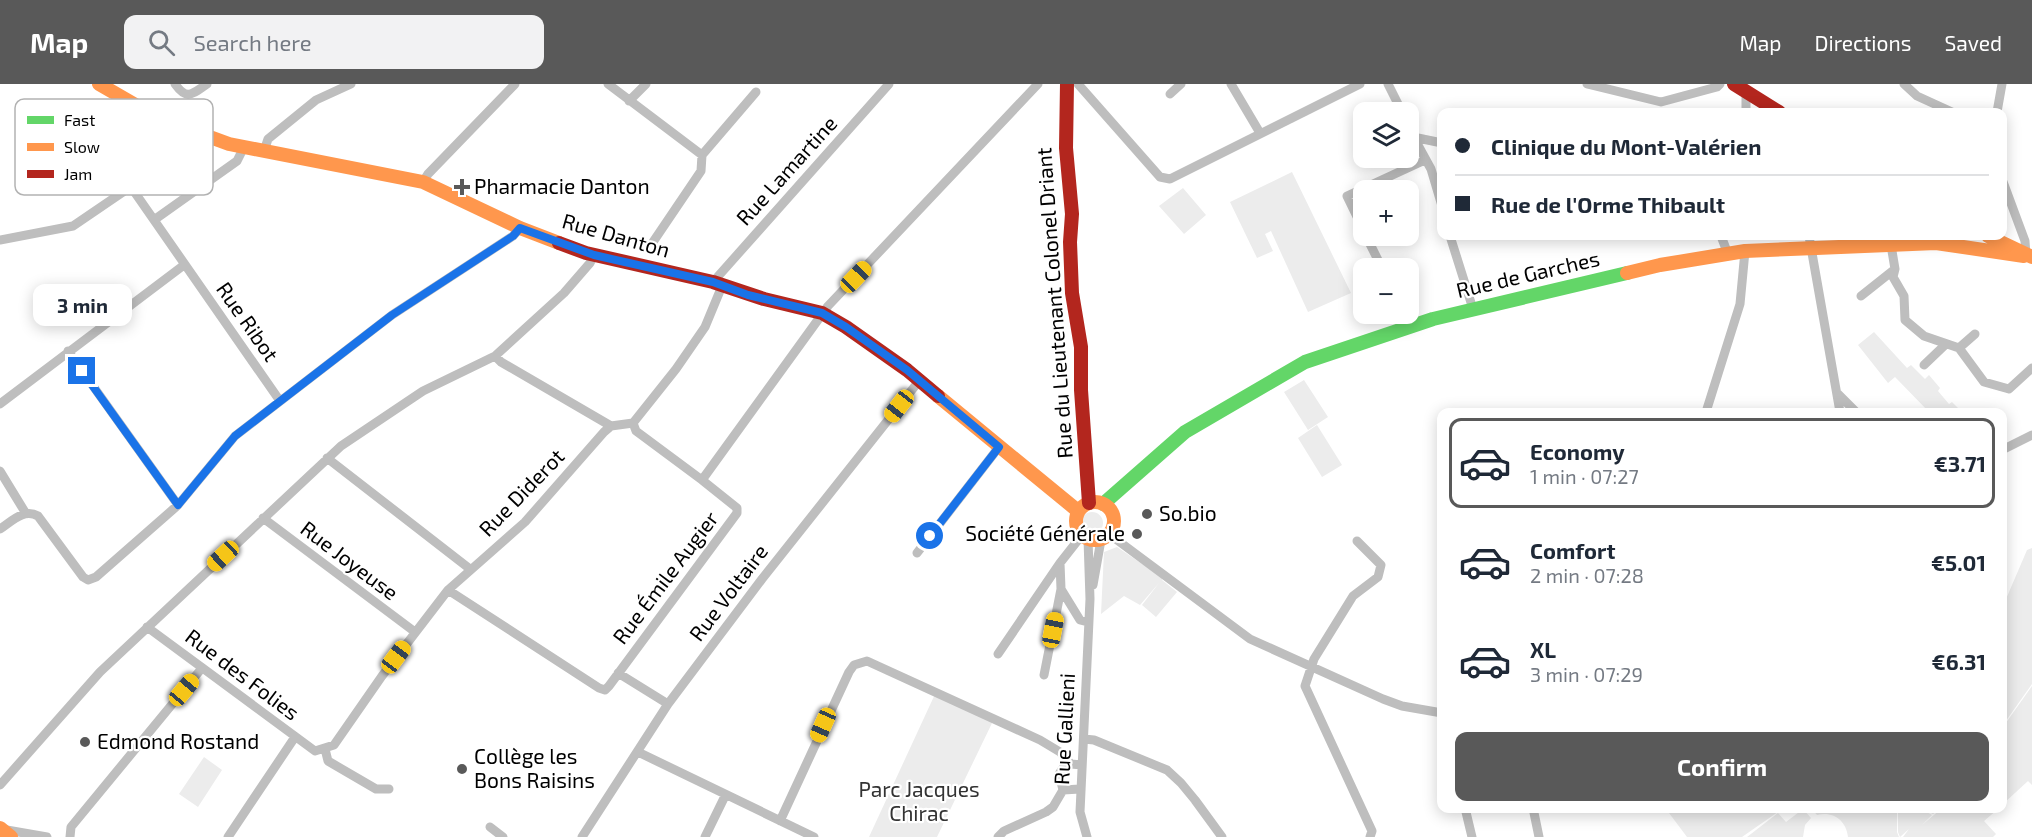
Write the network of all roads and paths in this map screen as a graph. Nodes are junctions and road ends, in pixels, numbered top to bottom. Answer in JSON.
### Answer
{"nodes":[{"id":1,"x":99,"y":84,"type":"edge"},
{"id":2,"x":175,"y":84,"type":"edge"},
{"id":3,"x":207,"y":84,"type":"edge"},
{"id":4,"x":351,"y":84,"type":"edge"},
{"id":5,"x":515,"y":84,"type":"edge"},
{"id":6,"x":608,"y":84,"type":"edge"},
{"id":7,"x":646,"y":84,"type":"edge"},
{"id":8,"x":889,"y":84,"type":"edge"},
{"id":9,"x":1038,"y":84,"type":"edge"},
{"id":10,"x":1067,"y":84,"type":"edge"},
{"id":11,"x":1078,"y":84,"type":"edge"},
{"id":12,"x":1181,"y":84,"type":"edge"},
{"id":13,"x":1231,"y":84,"type":"edge"},
{"id":14,"x":1360,"y":84,"type":"edge"},
{"id":15,"x":1388,"y":84,"type":"edge"},
{"id":16,"x":1587,"y":84,"type":"edge"},
{"id":17,"x":1720,"y":84,"type":"edge"},
{"id":18,"x":1725,"y":84,"type":"edge"},
{"id":19,"x":1734,"y":84,"type":"edge"},
{"id":20,"x":1904,"y":84,"type":"edge"},
{"id":21,"x":2002,"y":84,"type":"edge"},
{"id":22,"x":756,"y":92,"type":"dead end"},
{"id":23,"x":1170,"y":94,"type":"dead end"},
{"id":24,"x":125,"y":99,"type":"edge"},
{"id":25,"x":629,"y":101,"type":"junction"},
{"id":26,"x":1397,"y":102,"type":"edge"},
{"id":27,"x":1745,"y":102,"type":"edge"},
{"id":28,"x":1765,"y":108,"type":"edge"},
{"id":29,"x":1943,"y":108,"type":"edge"},
{"id":30,"x":1998,"y":108,"type":"edge"},
{"id":31,"x":1260,"y":133,"type":"junction"},
{"id":32,"x":213,"y":138,"type":"edge"},
{"id":33,"x":1419,"y":138,"type":"edge"},
{"id":34,"x":1437,"y":142,"type":"edge"},
{"id":35,"x":244,"y":147,"type":"junction"},
{"id":36,"x":1419,"y":148,"type":"edge"},
{"id":37,"x":264,"y":151,"type":"junction"},
{"id":38,"x":702,"y":155,"type":"junction"},
{"id":39,"x":1425,"y":160,"type":"junction"},
{"id":40,"x":213,"y":178,"type":"edge"},
{"id":41,"x":1382,"y":180,"type":"edge"},
{"id":42,"x":423,"y":183,"type":"junction"},
{"id":43,"x":1437,"y":189,"type":"edge"},
{"id":44,"x":2007,"y":192,"type":"edge"},
{"id":45,"x":1353,"y":193,"type":"edge"},
{"id":46,"x":119,"y":195,"type":"edge"},
{"id":47,"x":137,"y":195,"type":"edge"},
{"id":48,"x":189,"y":195,"type":"edge"},
{"id":49,"x":1353,"y":208,"type":"edge"},
{"id":50,"x":154,"y":220,"type":"junction"},
{"id":51,"x":520,"y":228,"type":"junction"},
{"id":52,"x":0,"y":240,"type":"edge"},
{"id":53,"x":1451,"y":240,"type":"edge"},
{"id":54,"x":1722,"y":240,"type":"edge"},
{"id":55,"x":1996,"y":240,"type":"edge"},
{"id":56,"x":653,"y":242,"type":"dead end"},
{"id":57,"x":1810,"y":242,"type":"edge"},
{"id":58,"x":1891,"y":245,"type":"junction"},
{"id":59,"x":1745,"y":251,"type":"junction"},
{"id":60,"x":1728,"y":254,"type":"junction"},
{"id":61,"x":594,"y":255,"type":"junction"},
{"id":62,"x":2030,"y":256,"type":"edge"},
{"id":63,"x":184,"y":265,"type":"junction"},
{"id":64,"x":1895,"y":269,"type":"junction"},
{"id":65,"x":717,"y":284,"type":"junction"},
{"id":66,"x":1861,"y":296,"type":"dead end"},
{"id":67,"x":1473,"y":309,"type":"junction"},
{"id":68,"x":822,"y":313,"type":"junction"},
{"id":69,"x":1419,"y":318,"type":"edge"},
{"id":70,"x":1397,"y":324,"type":"edge"},
{"id":71,"x":1975,"y":334,"type":"dead end"},
{"id":72,"x":1946,"y":344,"type":"junction"},
{"id":73,"x":1959,"y":348,"type":"junction"},
{"id":74,"x":68,"y":351,"type":"junction"},
{"id":75,"x":495,"y":356,"type":"junction"},
{"id":76,"x":1924,"y":365,"type":"dead end"},
{"id":77,"x":2032,"y":368,"type":"edge"},
{"id":78,"x":919,"y":381,"type":"junction"},
{"id":79,"x":280,"y":400,"type":"junction"},
{"id":80,"x":0,"y":404,"type":"edge"},
{"id":81,"x":1707,"y":408,"type":"edge"},
{"id":82,"x":1845,"y":408,"type":"edge"},
{"id":83,"x":633,"y":423,"type":"junction"},
{"id":84,"x":611,"y":426,"type":"junction"},
{"id":85,"x":2032,"y":435,"type":"edge"},
{"id":86,"x":999,"y":447,"type":"junction"},
{"id":87,"x":2007,"y":448,"type":"edge"},
{"id":88,"x":327,"y":458,"type":"junction"},
{"id":89,"x":0,"y":471,"type":"edge"},
{"id":90,"x":702,"y":480,"type":"junction"},
{"id":91,"x":178,"y":505,"type":"junction"},
{"id":92,"x":1090,"y":506,"type":"junction"},
{"id":93,"x":25,"y":512,"type":"junction"},
{"id":94,"x":263,"y":518,"type":"junction"},
{"id":95,"x":0,"y":529,"type":"edge"},
{"id":96,"x":1095,"y":537,"type":"junction"},
{"id":97,"x":1357,"y":541,"type":"dead end"},
{"id":98,"x":917,"y":553,"type":"dead end"},
{"id":99,"x":1060,"y":563,"type":"junction"},
{"id":100,"x":470,"y":569,"type":"junction"},
{"id":101,"x":1061,"y":589,"type":"junction"},
{"id":102,"x":448,"y":590,"type":"junction"},
{"id":103,"x":1088,"y":622,"type":"junction"},
{"id":104,"x":147,"y":627,"type":"junction"},
{"id":105,"x":415,"y":632,"type":"junction"},
{"id":106,"x":998,"y":654,"type":"dead end"},
{"id":107,"x":1312,"y":666,"type":"junction"},
{"id":108,"x":202,"y":668,"type":"junction"},
{"id":109,"x":618,"y":673,"type":"junction"},
{"id":110,"x":1044,"y":675,"type":"dead end"},
{"id":111,"x":668,"y":704,"type":"junction"},
{"id":112,"x":1437,"y":712,"type":"edge"},
{"id":113,"x":294,"y":737,"type":"junction"},
{"id":114,"x":1084,"y":739,"type":"junction"},
{"id":115,"x":320,"y":750,"type":"junction"},
{"id":116,"x":638,"y":752,"type":"junction"},
{"id":117,"x":1067,"y":762,"type":"junction"},
{"id":118,"x":1082,"y":765,"type":"junction"},
{"id":119,"x":0,"y":784,"type":"edge"},
{"id":120,"x":389,"y":789,"type":"dead end"},
{"id":121,"x":1080,"y":789,"type":"junction"},
{"id":122,"x":1063,"y":790,"type":"junction"},
{"id":123,"x":725,"y":796,"type":"junction"},
{"id":124,"x":1466,"y":813,"type":"edge"},
{"id":125,"x":1534,"y":813,"type":"edge"},
{"id":126,"x":780,"y":821,"type":"junction"},
{"id":127,"x":490,"y":827,"type":"dead end"},
{"id":128,"x":4,"y":831,"type":"edge"},
{"id":129,"x":43,"y":837,"type":"edge"},
{"id":130,"x":70,"y":837,"type":"edge"},
{"id":131,"x":228,"y":837,"type":"edge"},
{"id":132,"x":503,"y":837,"type":"edge"},
{"id":133,"x":582,"y":837,"type":"edge"},
{"id":134,"x":705,"y":837,"type":"edge"},
{"id":135,"x":814,"y":837,"type":"edge"},
{"id":136,"x":998,"y":837,"type":"edge"},
{"id":137,"x":1087,"y":837,"type":"edge"},
{"id":138,"x":1222,"y":837,"type":"edge"},
{"id":139,"x":1370,"y":837,"type":"edge"},
{"id":140,"x":1472,"y":837,"type":"edge"},
{"id":141,"x":1539,"y":837,"type":"edge"}],
"edges":[{"from":1,"to":24,"type":"street","name":"Rue Danton"},
{"from":2,"to":3,"type":"street"},
{"from":4,"to":37,"type":"street"},
{"from":5,"to":42,"type":"street"},
{"from":6,"to":25,"type":"street"},
{"from":7,"to":25,"type":"street"},
{"from":8,"to":65,"type":"street","name":"Rue Lamartine"},
{"from":9,"to":68,"type":"street","name":"Rue Émile Augier"},
{"from":10,"to":92,"type":"street","name":"Rue du Lieutenant Colonel Driant"},
{"from":11,"to":31,"type":"street"},
{"from":12,"to":23,"type":"street"},
{"from":13,"to":31,"type":"street"},
{"from":14,"to":31,"type":"street"},
{"from":15,"to":26,"type":"street"},
{"from":16,"to":17,"type":"street"},
{"from":18,"to":27,"type":"street"},
{"from":19,"to":27,"type":"street"},
{"from":20,"to":29,"type":"street"},
{"from":21,"to":30,"type":"street"},
{"from":22,"to":38,"type":"street"},
{"from":25,"to":38,"type":"street"},
{"from":27,"to":28,"type":"street"},
{"from":32,"to":35,"type":"street","name":"Rue Danton"},
{"from":33,"to":34,"type":"street"},
{"from":35,"to":37,"type":"street","name":"Rue Danton"},
{"from":35,"to":40,"type":"street"},
{"from":36,"to":39,"type":"street"},
{"from":37,"to":42,"type":"street","name":"Rue Danton"},
{"from":38,"to":56,"type":"street"},
{"from":39,"to":41,"type":"street"},
{"from":39,"to":43,"type":"street"},
{"from":42,"to":51,"type":"street","name":"Rue Danton"},
{"from":44,"to":62,"type":"street"},
{"from":45,"to":49,"type":"street"},
{"from":46,"to":52,"type":"street"},
{"from":47,"to":50,"type":"street","name":"Rue Ribot"},
{"from":48,"to":50,"type":"street"},
{"from":50,"to":63,"type":"street","name":"Rue Ribot"},
{"from":51,"to":61,"type":"street","name":"Rue Danton"},
{"from":51,"to":79,"type":"street"},
{"from":53,"to":67,"type":"street"},
{"from":54,"to":60,"type":"street"},
{"from":55,"to":62,"type":"street"},
{"from":57,"to":58,"type":"street","name":"Rue de Garches"},
{"from":57,"to":59,"type":"street","name":"Rue de Garches"},
{"from":57,"to":82,"type":"street"},
{"from":58,"to":62,"type":"street","name":"Rue de Garches"},
{"from":58,"to":64,"type":"street"},
{"from":59,"to":60,"type":"street","name":"Rue de Garches"},
{"from":59,"to":81,"type":"street"},
{"from":60,"to":67,"type":"street","name":"Rue de Garches"},
{"from":61,"to":65,"type":"street","name":"Rue Danton"},
{"from":61,"to":75,"type":"street"},
{"from":63,"to":74,"type":"street"},
{"from":63,"to":79,"type":"street","name":"Rue Ribot"},
{"from":64,"to":66,"type":"street"},
{"from":64,"to":72,"type":"street"},
{"from":65,"to":68,"type":"street","name":"Rue Danton"},
{"from":65,"to":83,"type":"street"},
{"from":67,"to":69,"type":"street","name":"Rue de Garches"},
{"from":68,"to":78,"type":"street","name":"Rue Danton"},
{"from":68,"to":90,"type":"street","name":"Rue Émile Augier"},
{"from":70,"to":92,"type":"street","name":"Rue de Garches"},
{"from":71,"to":73,"type":"street"},
{"from":72,"to":73,"type":"street"},
{"from":72,"to":76,"type":"street"},
{"from":73,"to":77,"type":"street"},
{"from":74,"to":80,"type":"street"},
{"from":74,"to":91,"type":"street"},
{"from":75,"to":84,"type":"street"},
{"from":75,"to":88,"type":"street"},
{"from":78,"to":86,"type":"street","name":"Rue Danton"},
{"from":78,"to":111,"type":"street","name":"Rue Voltaire"},
{"from":79,"to":91,"type":"street"},
{"from":83,"to":84,"type":"street"},
{"from":83,"to":90,"type":"street"},
{"from":84,"to":100,"type":"street","name":"Rue Diderot"},
{"from":85,"to":87,"type":"street"},
{"from":86,"to":92,"type":"street","name":"Rue Danton"},
{"from":86,"to":98,"type":"street"},
{"from":88,"to":94,"type":"street"},
{"from":88,"to":100,"type":"street"},
{"from":89,"to":93,"type":"street"},
{"from":90,"to":109,"type":"street","name":"Rue Émile Augier"},
{"from":91,"to":93,"type":"street"},
{"from":92,"to":96,"type":"street"},
{"from":92,"to":96,"type":"street"},
{"from":93,"to":95,"type":"street"},
{"from":94,"to":104,"type":"street"},
{"from":94,"to":105,"type":"street","name":"Rue Joyeuse"},
{"from":96,"to":99,"type":"street"},
{"from":96,"to":103,"type":"street","name":"Rue Gallieni"},
{"from":96,"to":107,"type":"street"},
{"from":97,"to":107,"type":"street"},
{"from":99,"to":101,"type":"street"},
{"from":99,"to":106,"type":"street"},
{"from":100,"to":102,"type":"street","name":"Rue Diderot"},
{"from":101,"to":103,"type":"street"},
{"from":101,"to":110,"type":"street"},
{"from":102,"to":105,"type":"street","name":"Rue Diderot"},
{"from":102,"to":109,"type":"street","name":"Rue Émile Augier"},
{"from":103,"to":114,"type":"street","name":"Rue Gallieni"},
{"from":104,"to":108,"type":"street","name":"Rue des Folies"},
{"from":104,"to":119,"type":"street"},
{"from":105,"to":115,"type":"street","name":"Rue Diderot"},
{"from":107,"to":112,"type":"street"},
{"from":107,"to":139,"type":"street"},
{"from":108,"to":113,"type":"street","name":"Rue des Folies"},
{"from":108,"to":130,"type":"street"},
{"from":109,"to":111,"type":"street"},
{"from":111,"to":116,"type":"street","name":"Rue Voltaire"},
{"from":113,"to":115,"type":"street","name":"Rue des Folies"},
{"from":113,"to":131,"type":"street"},
{"from":114,"to":118,"type":"street","name":"Rue Gallieni"},
{"from":114,"to":138,"type":"street"},
{"from":115,"to":120,"type":"street","name":"Rue des Folies"},
{"from":116,"to":123,"type":"street"},
{"from":116,"to":133,"type":"street","name":"Rue Voltaire"},
{"from":117,"to":118,"type":"street"},
{"from":117,"to":122,"type":"street"},
{"from":117,"to":126,"type":"street"},
{"from":118,"to":121,"type":"street","name":"Rue Gallieni"},
{"from":121,"to":122,"type":"street"},
{"from":121,"to":137,"type":"street","name":"Rue Gallieni"},
{"from":122,"to":136,"type":"street"},
{"from":123,"to":126,"type":"street"},
{"from":123,"to":134,"type":"street"},
{"from":124,"to":140,"type":"street"},
{"from":125,"to":141,"type":"street"},
{"from":126,"to":135,"type":"street"},
{"from":127,"to":132,"type":"street"},
{"from":128,"to":129,"type":"street"}]}
